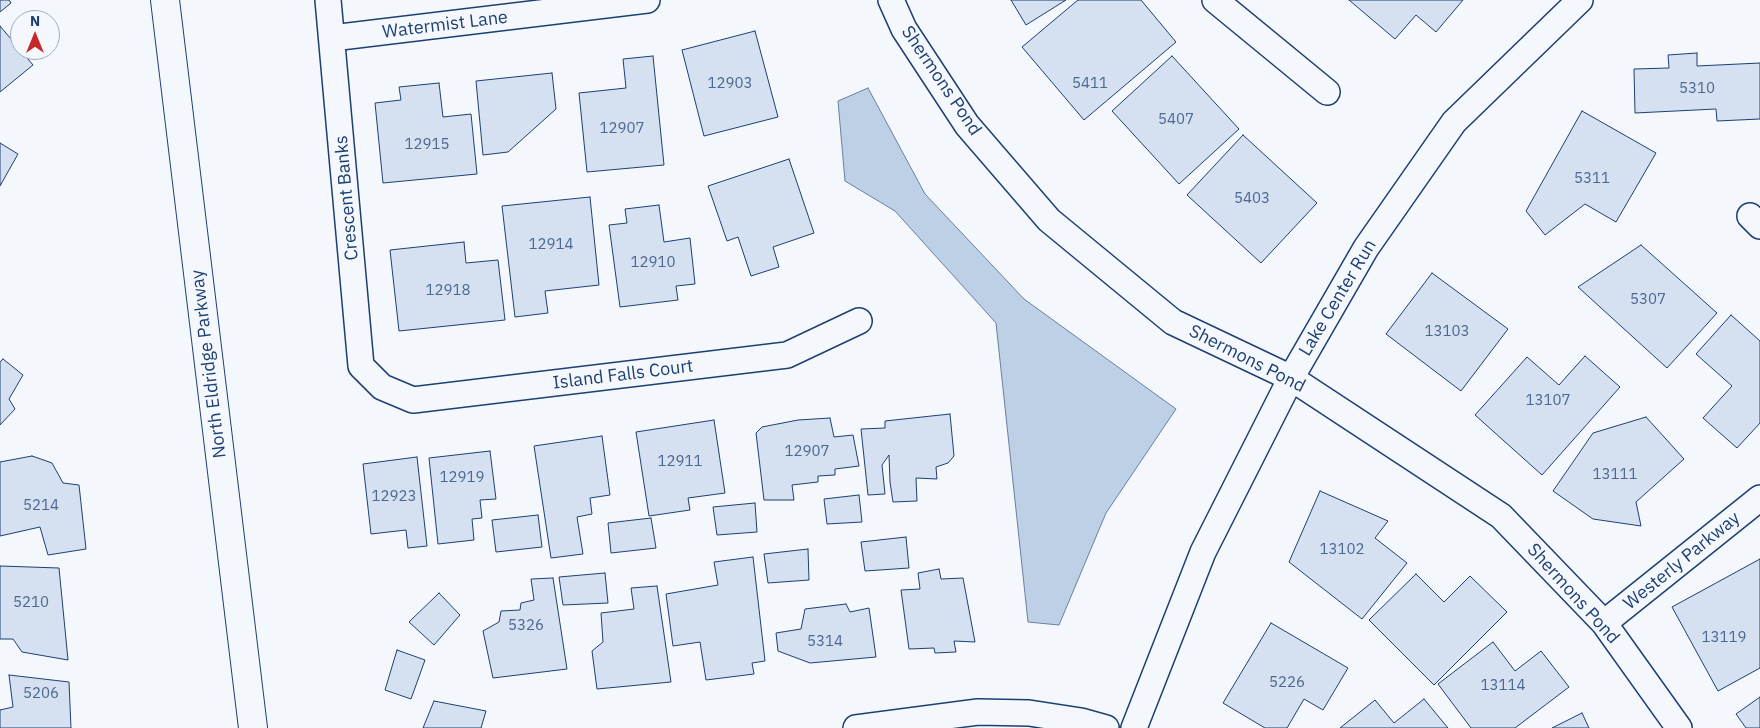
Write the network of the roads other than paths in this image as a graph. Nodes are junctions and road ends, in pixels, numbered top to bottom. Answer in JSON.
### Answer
{"nodes":[{"id":1,"x":165,"y":0,"type":"edge"},
{"id":2,"x":328,"y":0,"type":"edge"},
{"id":3,"x":648,"y":0,"type":"edge"},
{"id":4,"x":891,"y":0,"type":"edge"},
{"id":5,"x":1215,"y":0,"type":"edge"},
{"id":6,"x":1580,"y":0,"type":"edge"},
{"id":7,"x":332,"y":38,"type":"junction"},
{"id":8,"x":1327,"y":92,"type":"dead end"},
{"id":9,"x":859,"y":321,"type":"dead end"},
{"id":10,"x":1291,"y":378,"type":"junction"},
{"id":11,"x":382,"y":387,"type":"joint"},
{"id":12,"x":1760,"y":498,"type":"edge"},
{"id":13,"x":1604,"y":623,"type":"junction"},
{"id":14,"x":253,"y":728,"type":"edge"},
{"id":15,"x":856,"y":728,"type":"edge"},
{"id":16,"x":1106,"y":728,"type":"edge"},
{"id":17,"x":1134,"y":728,"type":"edge"},
{"id":18,"x":1678,"y":728,"type":"edge"}],
"edges":[{"from":1,"to":14,"type":"main road","name":"North Eldridge Parkway"},
{"from":2,"to":7,"type":"street","name":"Crescent Banks"},
{"from":3,"to":7,"type":"street","name":"Watermist Lane"},
{"from":4,"to":10,"type":"street","name":"Shermons Pond"},
{"from":5,"to":8,"type":"street"},
{"from":6,"to":10,"type":"street","name":"Lake Center Run"},
{"from":7,"to":11,"type":"street","name":"Crescent Banks"},
{"from":9,"to":11,"type":"street","name":"Island Falls Court"},
{"from":10,"to":13,"type":"street","name":"Shermons Pond"},
{"from":10,"to":17,"type":"street","name":"Lake Center Run"},
{"from":12,"to":13,"type":"street","name":"Westerly Parkway"},
{"from":13,"to":18,"type":"street","name":"Shermons Pond"},
{"from":15,"to":16,"type":"street"}]}
